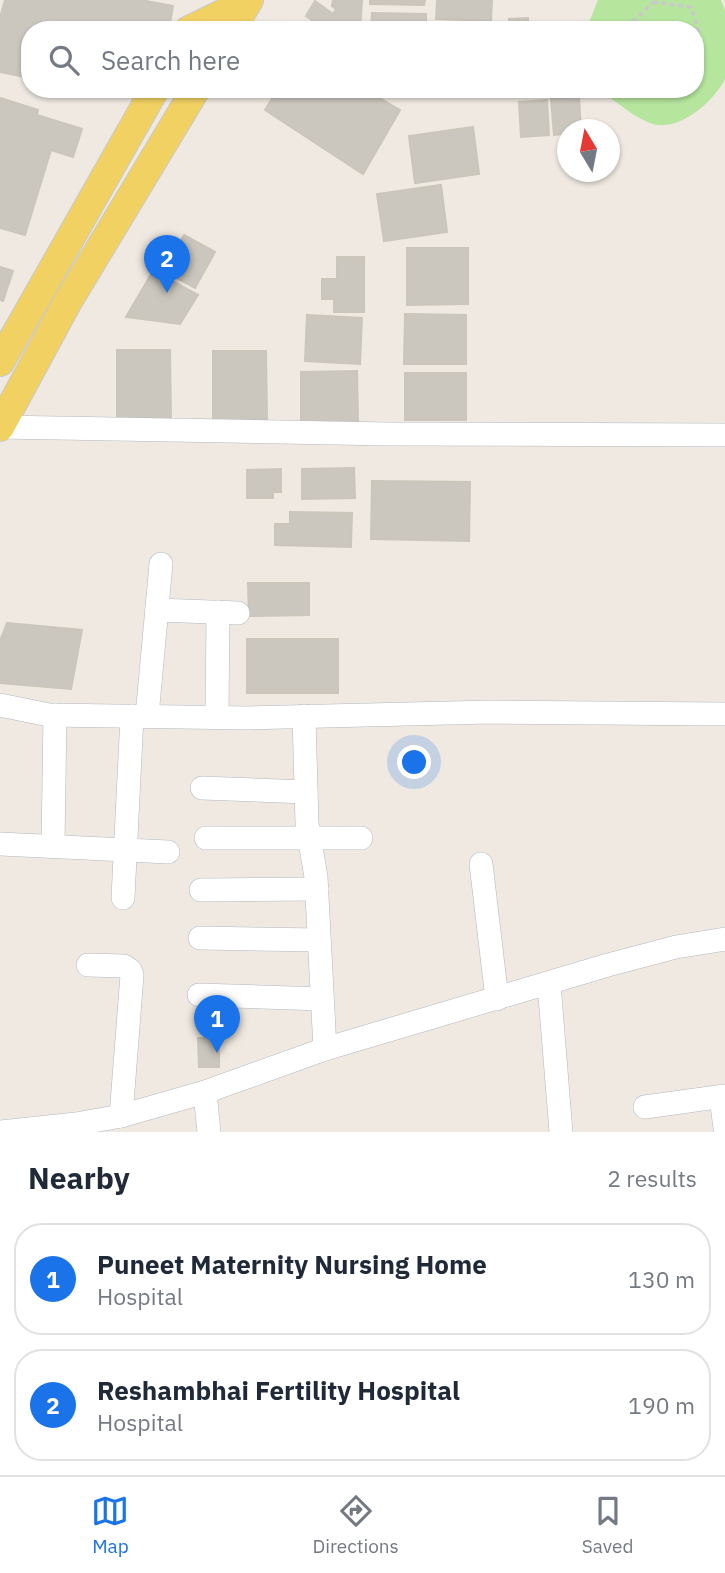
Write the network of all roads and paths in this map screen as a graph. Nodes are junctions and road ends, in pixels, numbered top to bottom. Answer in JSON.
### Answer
{"nodes":[{"id":1,"x":652,"y":1,"type":"edge"},
{"id":2,"x":231,"y":10,"type":"edge"},
{"id":3,"x":208,"y":21,"type":"edge"},
{"id":4,"x":634,"y":21,"type":"edge"},
{"id":5,"x":696,"y":21,"type":"edge"},
{"id":6,"x":150,"y":98,"type":"edge"},
{"id":7,"x":174,"y":98,"type":"edge"},
{"id":8,"x":191,"y":98,"type":"edge"},
{"id":9,"x":0,"y":362,"type":"edge"},
{"id":10,"x":0,"y":397,"type":"edge"},
{"id":11,"x":0,"y":427,"type":"edge"},
{"id":12,"x":725,"y":435,"type":"edge"},
{"id":13,"x":161,"y":564,"type":"dead end"},
{"id":14,"x":157,"y":610,"type":"junction"},
{"id":15,"x":0,"y":705,"type":"edge"},
{"id":16,"x":725,"y":714,"type":"edge"},
{"id":17,"x":55,"y":715,"type":"junction"},
{"id":18,"x":139,"y":716,"type":"junction"},
{"id":19,"x":304,"y":716,"type":"junction"},
{"id":20,"x":217,"y":717,"type":"junction"},
{"id":21,"x":202,"y":788,"type":"dead end"},
{"id":22,"x":306,"y":792,"type":"junction"},
{"id":23,"x":309,"y":837,"type":"junction"},
{"id":24,"x":206,"y":838,"type":"dead end"},
{"id":25,"x":361,"y":838,"type":"dead end"},
{"id":26,"x":0,"y":844,"type":"edge"},
{"id":27,"x":54,"y":846,"type":"junction"},
{"id":28,"x":125,"y":849,"type":"junction"},
{"id":29,"x":168,"y":852,"type":"dead end"},
{"id":30,"x":481,"y":864,"type":"dead end"},
{"id":31,"x":317,"y":889,"type":"junction"},
{"id":32,"x":201,"y":890,"type":"dead end"},
{"id":33,"x":123,"y":898,"type":"dead end"},
{"id":34,"x":200,"y":939,"type":"dead end"},
{"id":35,"x":725,"y":939,"type":"edge"},
{"id":36,"x":319,"y":940,"type":"junction"},
{"id":37,"x":88,"y":965,"type":"dead end"},
{"id":38,"x":549,"y":984,"type":"junction"},
{"id":39,"x":199,"y":995,"type":"dead end"},
{"id":40,"x":322,"y":999,"type":"junction"},
{"id":41,"x":497,"y":999,"type":"junction"},
{"id":42,"x":325,"y":1049,"type":"junction"},
{"id":43,"x":205,"y":1092,"type":"junction"},
{"id":44,"x":723,"y":1096,"type":"edge"},
{"id":45,"x":645,"y":1107,"type":"dead end"},
{"id":46,"x":121,"y":1116,"type":"junction"},
{"id":47,"x":725,"y":1128,"type":"edge"},
{"id":48,"x":0,"y":1132,"type":"edge"},
{"id":49,"x":209,"y":1132,"type":"edge"},
{"id":50,"x":561,"y":1132,"type":"edge"}],
"edges":[{"from":1,"to":4,"type":"path"},
{"from":1,"to":5,"type":"path"},
{"from":2,"to":3,"type":"main road"},
{"from":6,"to":9,"type":"main road"},
{"from":7,"to":10,"type":"main road"},
{"from":8,"to":11,"type":"main road"},
{"from":11,"to":12,"type":"street"},
{"from":13,"to":14,"type":"street"},
{"from":14,"to":18,"type":"street"},
{"from":14,"to":20,"type":"street"},
{"from":15,"to":17,"type":"street"},
{"from":16,"to":19,"type":"street"},
{"from":17,"to":18,"type":"street"},
{"from":17,"to":27,"type":"street"},
{"from":18,"to":20,"type":"street"},
{"from":18,"to":28,"type":"street"},
{"from":19,"to":20,"type":"street"},
{"from":19,"to":22,"type":"street"},
{"from":21,"to":22,"type":"street"},
{"from":22,"to":23,"type":"street"},
{"from":23,"to":24,"type":"street"},
{"from":23,"to":25,"type":"street"},
{"from":23,"to":31,"type":"street"},
{"from":26,"to":27,"type":"street"},
{"from":27,"to":28,"type":"street"},
{"from":28,"to":29,"type":"street"},
{"from":28,"to":33,"type":"street"},
{"from":30,"to":41,"type":"street"},
{"from":31,"to":32,"type":"street"},
{"from":31,"to":36,"type":"street"},
{"from":34,"to":36,"type":"street"},
{"from":35,"to":38,"type":"street"},
{"from":36,"to":40,"type":"street"},
{"from":37,"to":46,"type":"street"},
{"from":38,"to":41,"type":"street"},
{"from":38,"to":50,"type":"street"},
{"from":39,"to":40,"type":"street"},
{"from":40,"to":42,"type":"street"},
{"from":41,"to":42,"type":"street"},
{"from":42,"to":43,"type":"street"},
{"from":43,"to":46,"type":"street"},
{"from":43,"to":49,"type":"street"},
{"from":44,"to":45,"type":"street"},
{"from":44,"to":47,"type":"street"},
{"from":46,"to":48,"type":"street"}]}
